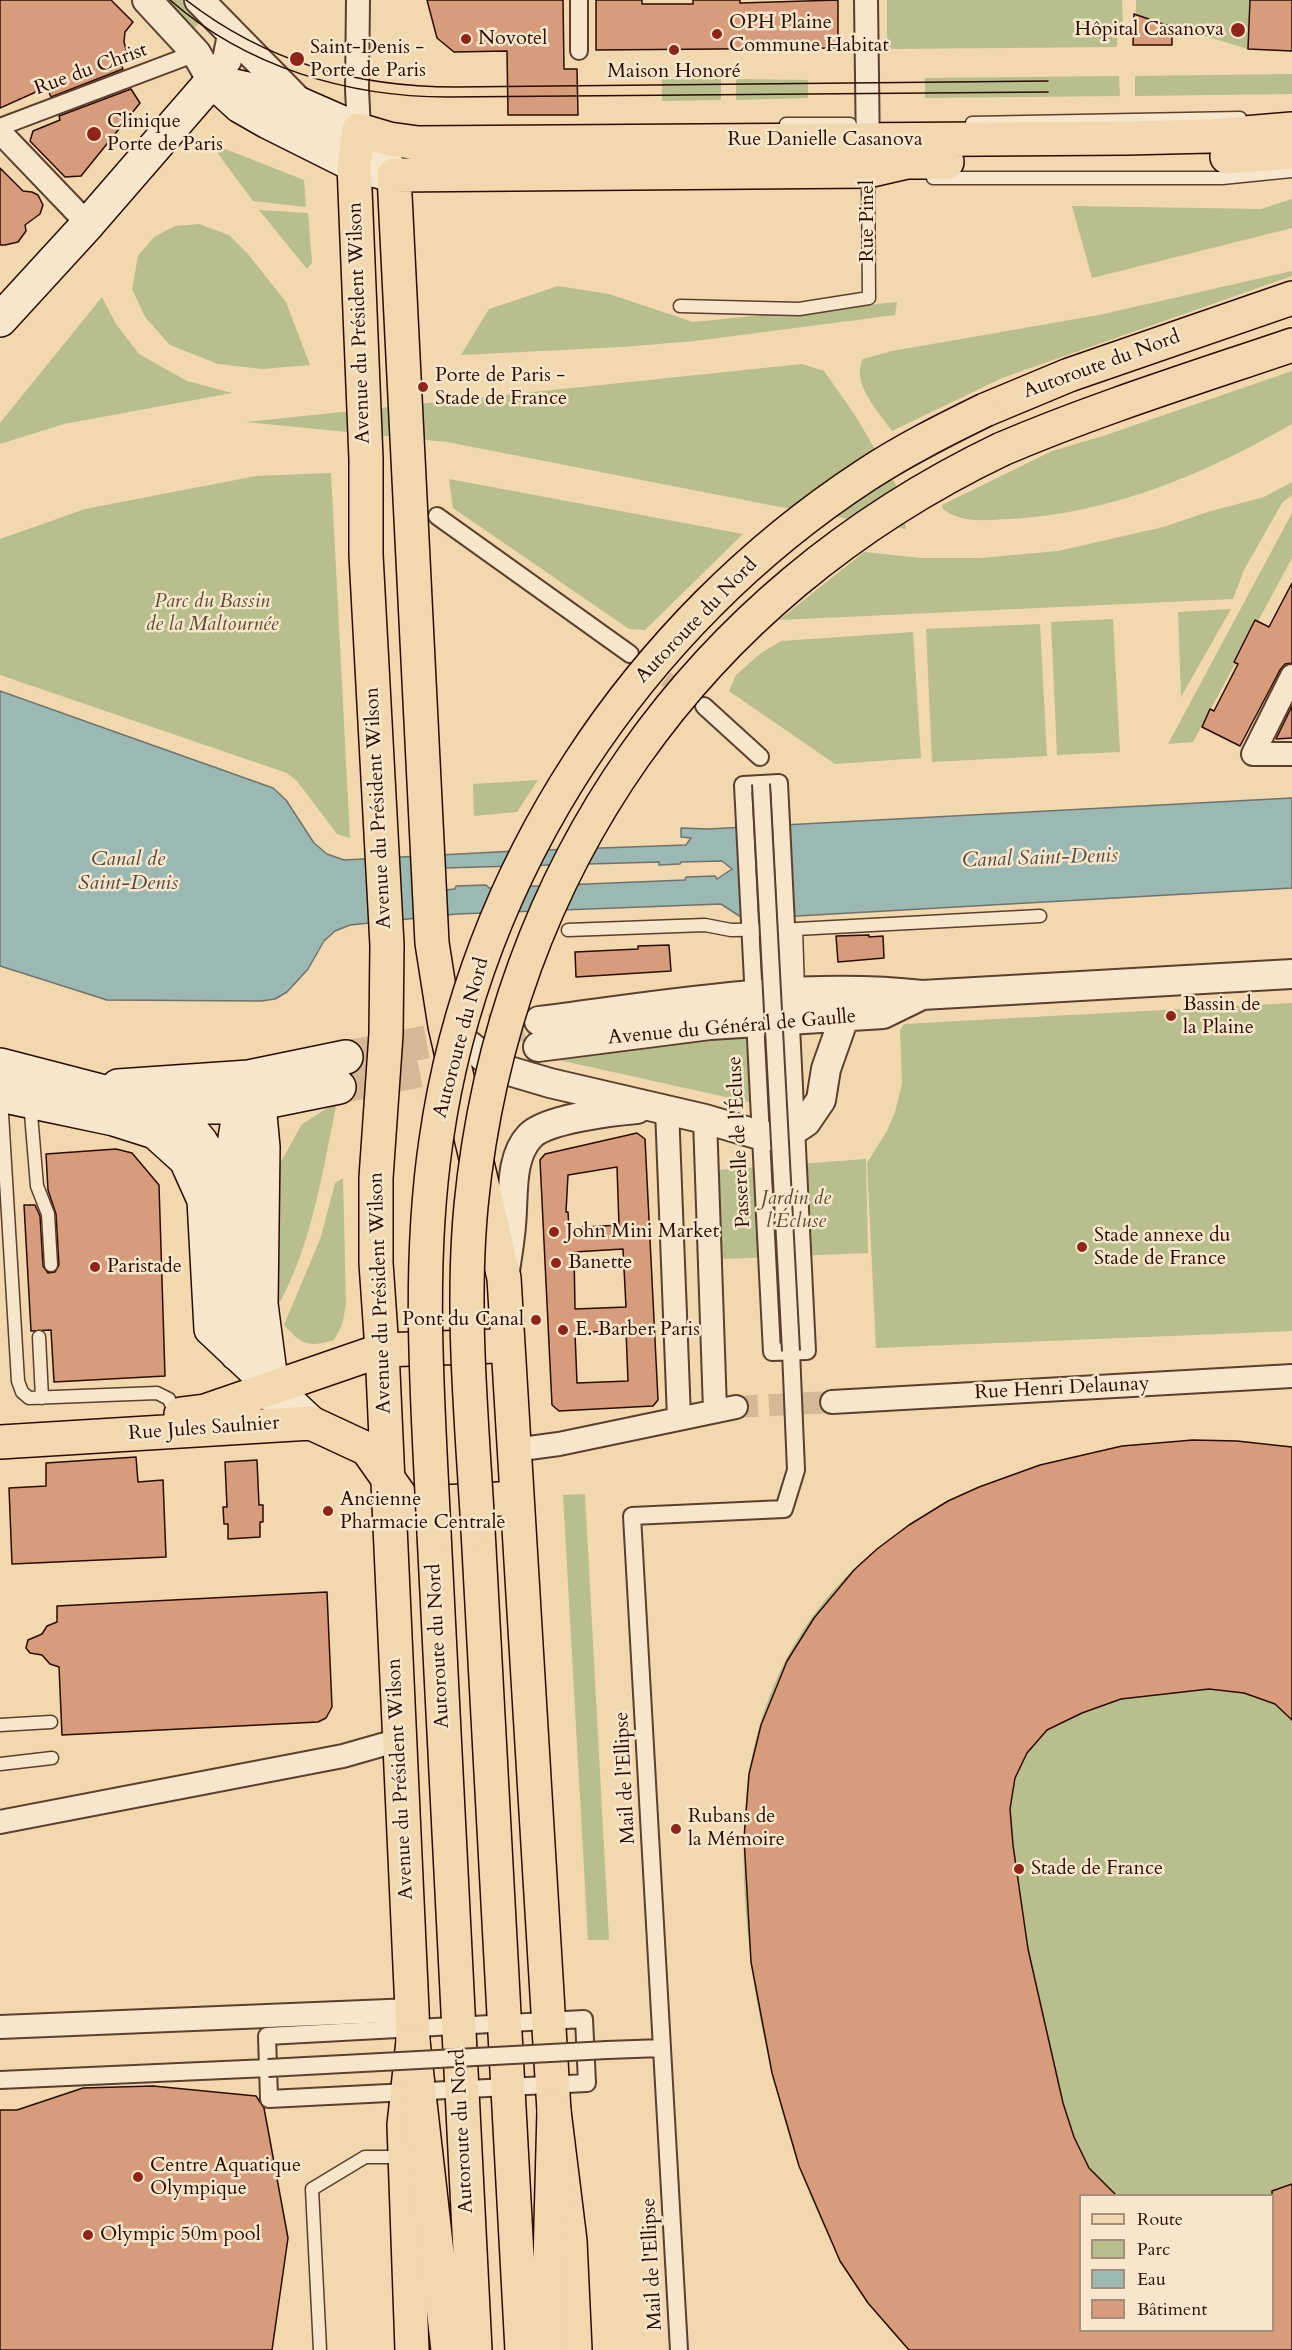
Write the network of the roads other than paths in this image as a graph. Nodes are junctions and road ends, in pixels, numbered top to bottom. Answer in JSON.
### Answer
{"nodes":[{"id":1,"x":147,"y":0,"type":"edge"},
{"id":2,"x":200,"y":0,"type":"edge"},
{"id":3,"x":358,"y":0,"type":"edge"},
{"id":4,"x":579,"y":0,"type":"edge"},
{"id":5,"x":866,"y":0,"type":"edge"},
{"id":6,"x":232,"y":35,"type":"junction"},
{"id":7,"x":579,"y":51,"type":"dead end"},
{"id":8,"x":204,"y":67,"type":"junction"},
{"id":9,"x":302,"y":105,"type":"junction"},
{"id":10,"x":1257,"y":118,"type":"dead end"},
{"id":11,"x":1288,"y":121,"type":"edge"},
{"id":12,"x":961,"y":123,"type":"dead end"},
{"id":13,"x":771,"y":124,"type":"dead end"},
{"id":14,"x":0,"y":127,"type":"edge"},
{"id":15,"x":410,"y":129,"type":"dead end"},
{"id":16,"x":359,"y":130,"type":"junction"},
{"id":17,"x":0,"y":132,"type":"edge"},
{"id":18,"x":876,"y":147,"type":"junction"},
{"id":19,"x":1292,"y":152,"type":"edge"},
{"id":20,"x":354,"y":165,"type":"junction"},
{"id":21,"x":1292,"y":171,"type":"edge"},
{"id":22,"x":394,"y":175,"type":"junction"},
{"id":23,"x":919,"y":178,"type":"dead end"},
{"id":24,"x":88,"y":224,"type":"junction"},
{"id":25,"x":1292,"y":298,"type":"edge"},
{"id":26,"x":680,"y":306,"type":"dead end"},
{"id":27,"x":0,"y":320,"type":"edge"},
{"id":28,"x":1292,"y":345,"type":"edge"},
{"id":29,"x":437,"y":516,"type":"dead end"},
{"id":30,"x":630,"y":654,"type":"tunnel mouth"},
{"id":31,"x":1292,"y":676,"type":"edge"},
{"id":32,"x":704,"y":706,"type":"tunnel mouth"},
{"id":33,"x":1292,"y":754,"type":"edge"},
{"id":34,"x":760,"y":757,"type":"dead end"},
{"id":35,"x":761,"y":784,"type":"dead end"},
{"id":36,"x":1040,"y":916,"type":"dead end"},
{"id":37,"x":796,"y":929,"type":"junction"},
{"id":38,"x":568,"y":930,"type":"dead end"},
{"id":39,"x":1292,"y":974,"type":"edge"},
{"id":40,"x":922,"y":995,"type":"junction"},
{"id":41,"x":808,"y":1002,"type":"junction"},
{"id":42,"x":844,"y":1018,"type":"junction"},
{"id":43,"x":445,"y":1026,"type":"junction"},
{"id":44,"x":538,"y":1034,"type":"tunnel mouth"},
{"id":45,"x":0,"y":1065,"type":"edge"},
{"id":46,"x":826,"y":1069,"type":"junction"},
{"id":47,"x":89,"y":1087,"type":"junction"},
{"id":48,"x":302,"y":1095,"type":"junction"},
{"id":49,"x":249,"y":1096,"type":"junction"},
{"id":50,"x":10,"y":1097,"type":"edge"},
{"id":51,"x":162,"y":1107,"type":"junction"},
{"id":52,"x":662,"y":1108,"type":"junction"},
{"id":53,"x":705,"y":1119,"type":"junction"},
{"id":54,"x":263,"y":1147,"type":"junction"},
{"id":55,"x":230,"y":1188,"type":"junction"},
{"id":56,"x":51,"y":1265,"type":"dead end"},
{"id":57,"x":504,"y":1278,"type":"junction"},
{"id":58,"x":39,"y":1337,"type":"dead end"},
{"id":59,"x":508,"y":1345,"type":"junction"},
{"id":60,"x":382,"y":1350,"type":"junction"},
{"id":61,"x":791,"y":1351,"type":"joint"},
{"id":62,"x":237,"y":1354,"type":"junction"},
{"id":63,"x":1292,"y":1376,"type":"edge"},
{"id":64,"x":272,"y":1387,"type":"junction"},
{"id":65,"x":42,"y":1398,"type":"junction"},
{"id":66,"x":832,"y":1402,"type":"tunnel mouth"},
{"id":67,"x":175,"y":1414,"type":"junction"},
{"id":68,"x":679,"y":1418,"type":"junction"},
{"id":69,"x":311,"y":1423,"type":"junction"},
{"id":70,"x":275,"y":1424,"type":"junction"},
{"id":71,"x":0,"y":1425,"type":"edge"},
{"id":72,"x":0,"y":1442,"type":"edge"},
{"id":73,"x":514,"y":1450,"type":"junction"},
{"id":74,"x":387,"y":1478,"type":"junction"},
{"id":75,"x":517,"y":1498,"type":"junction"},
{"id":76,"x":51,"y":1722,"type":"dead end"},
{"id":77,"x":0,"y":1725,"type":"edge"},
{"id":78,"x":399,"y":1740,"type":"junction"},
{"id":79,"x":52,"y":1758,"type":"dead end"},
{"id":80,"x":0,"y":1764,"type":"edge"},
{"id":81,"x":0,"y":1822,"type":"edge"},
{"id":82,"x":548,"y":2022,"type":"junction"},
{"id":83,"x":504,"y":2024,"type":"junction"},
{"id":84,"x":412,"y":2026,"type":"junction"},
{"id":85,"x":458,"y":2026,"type":"junction"},
{"id":86,"x":0,"y":2027,"type":"edge"},
{"id":87,"x":662,"y":2048,"type":"junction"},
{"id":88,"x":268,"y":2068,"type":"junction"},
{"id":89,"x":0,"y":2079,"type":"edge"},
{"id":90,"x":507,"y":2087,"type":"junction"},
{"id":91,"x":461,"y":2089,"type":"junction"},
{"id":92,"x":413,"y":2092,"type":"junction"},
{"id":93,"x":553,"y":2098,"type":"junction"},
{"id":94,"x":405,"y":2157,"type":"junction"},
{"id":95,"x":320,"y":2350,"type":"edge"},
{"id":96,"x":412,"y":2350,"type":"edge"},
{"id":97,"x":448,"y":2350,"type":"edge"},
{"id":98,"x":475,"y":2350,"type":"edge"},
{"id":99,"x":522,"y":2350,"type":"edge"},
{"id":100,"x":550,"y":2350,"type":"edge"},
{"id":101,"x":575,"y":2350,"type":"edge"},
{"id":102,"x":679,"y":2350,"type":"edge"}],
"edges":[{"from":1,"to":8,"type":"street"},
{"from":2,"to":6,"type":"street"},
{"from":3,"to":16,"type":"street"},
{"from":4,"to":7,"type":"street"},
{"from":5,"to":18,"type":"street","name":"Rue Pinel"},
{"from":6,"to":8,"type":"street"},
{"from":6,"to":9,"type":"street"},
{"from":8,"to":9,"type":"main road"},
{"from":8,"to":14,"type":"street","name":"Rue du Christ"},
{"from":8,"to":20,"type":"main road"},
{"from":8,"to":24,"type":"main road"},
{"from":9,"to":16,"type":"main road"},
{"from":10,"to":12,"type":"lane"},
{"from":11,"to":18,"type":"main road","name":"Rue Danielle Casanova"},
{"from":13,"to":18,"type":"lane"},
{"from":15,"to":16,"type":"lane"},
{"from":16,"to":18,"type":"main road","name":"Rue Danielle Casanova"},
{"from":16,"to":20,"type":"main road","name":"Avenue du Président Wilson"},
{"from":16,"to":22,"type":"main road"},
{"from":17,"to":24,"type":"street"},
{"from":18,"to":19,"type":"main road","name":"Rue Danielle Casanova"},
{"from":18,"to":22,"type":"main road","name":"Rue Danielle Casanova"},
{"from":18,"to":26,"type":"lane","name":"Rue Pinel"},
{"from":20,"to":22,"type":"main road"},
{"from":20,"to":60,"type":"main road","name":"Avenue du Président Wilson"},
{"from":21,"to":23,"type":"lane"},
{"from":22,"to":43,"type":"main road","name":"Avenue du Président Wilson"},
{"from":24,"to":27,"type":"main road"},
{"from":25,"to":85,"type":"main road","name":"Autoroute du Nord","bridge":true},
{"from":28,"to":83,"type":"main road","name":"Autoroute du Nord","bridge":true},
{"from":29,"to":30,"type":"street"},
{"from":31,"to":33,"type":"street"},
{"from":32,"to":34,"type":"street"},
{"from":35,"to":61,"type":"street","name":"Passerelle de l'Écluse","bridge":true},
{"from":36,"to":37,"type":"lane"},
{"from":37,"to":38,"type":"lane"},
{"from":37,"to":41,"type":"lane"},
{"from":39,"to":40,"type":"street","name":"Avenue du Général de Gaulle"},
{"from":40,"to":41,"type":"street","name":"Avenue du Général de Gaulle"},
{"from":40,"to":42,"type":"street","name":"Avenue du Général de Gaulle"},
{"from":41,"to":42,"type":"street","name":"Avenue du Général de Gaulle"},
{"from":41,"to":44,"type":"street","name":"Avenue du Général de Gaulle"},
{"from":41,"to":46,"type":"street"},
{"from":42,"to":46,"type":"street"},
{"from":43,"to":52,"type":"street"},
{"from":43,"to":57,"type":"main road","name":"Avenue du Président Wilson"},
{"from":45,"to":47,"type":"main road"},
{"from":46,"to":53,"type":"street"},
{"from":47,"to":49,"type":"main road"},
{"from":47,"to":51,"type":"main road"},
{"from":48,"to":49,"type":"main road"},
{"from":48,"to":49,"type":"main road"},
{"from":48,"to":54,"type":"main road"},
{"from":49,"to":51,"type":"main road"},
{"from":49,"to":54,"type":"main road"},
{"from":49,"to":55,"type":"main road"},
{"from":50,"to":56,"type":"lane"},
{"from":50,"to":62,"type":"main road"},
{"from":50,"to":65,"type":"lane"},
{"from":51,"to":55,"type":"main road"},
{"from":52,"to":53,"type":"street"},
{"from":52,"to":57,"type":"street"},
{"from":52,"to":68,"type":"street"},
{"from":53,"to":68,"type":"street"},
{"from":54,"to":64,"type":"main road"},
{"from":55,"to":62,"type":"main road"},
{"from":57,"to":59,"type":"main road","name":"Avenue du Président Wilson"},
{"from":58,"to":65,"type":"lane"},
{"from":59,"to":60,"type":"main road","name":"Rue Jules Saulnier"},
{"from":59,"to":73,"type":"main road","name":"Avenue du Président Wilson"},
{"from":60,"to":64,"type":"main road","name":"Rue Jules Saulnier"},
{"from":60,"to":74,"type":"main road","name":"Avenue du Président Wilson"},
{"from":61,"to":87,"type":"street","name":"Mail de l'Ellipse"},
{"from":62,"to":64,"type":"main road"},
{"from":63,"to":66,"type":"street","name":"Rue Henri Delaunay"},
{"from":64,"to":67,"type":"main road","name":"Rue Jules Saulnier"},
{"from":64,"to":69,"type":"main road"},
{"from":64,"to":70,"type":"main road"},
{"from":65,"to":67,"type":"lane"},
{"from":67,"to":71,"type":"main road","name":"Rue Jules Saulnier"},
{"from":68,"to":73,"type":"street"},
{"from":69,"to":70,"type":"main road","name":"Rue Jules Saulnier"},
{"from":69,"to":74,"type":"main road","name":"Rue Jules Saulnier"},
{"from":70,"to":72,"type":"main road","name":"Rue Jules Saulnier"},
{"from":73,"to":75,"type":"main road","name":"Avenue du Président Wilson"},
{"from":74,"to":75,"type":"main road","name":"Rue Jules Saulnier"},
{"from":74,"to":78,"type":"main road","name":"Avenue du Président Wilson"},
{"from":75,"to":82,"type":"main road","name":"Avenue du Président Wilson"},
{"from":76,"to":77,"type":"lane"},
{"from":78,"to":81,"type":"street"},
{"from":78,"to":84,"type":"main road","name":"Avenue du Président Wilson"},
{"from":79,"to":80,"type":"lane"},
{"from":82,"to":83,"type":"street"},
{"from":82,"to":93,"type":"main road","name":"Avenue du Président Wilson"},
{"from":83,"to":85,"type":"street"},
{"from":83,"to":90,"type":"main road","name":"Autoroute du Nord"},
{"from":84,"to":85,"type":"street"},
{"from":84,"to":86,"type":"street"},
{"from":84,"to":88,"type":"street"},
{"from":84,"to":92,"type":"main road","name":"Avenue du Président Wilson"},
{"from":85,"to":91,"type":"main road","name":"Autoroute du Nord"},
{"from":87,"to":88,"type":"street","bridge":true},
{"from":87,"to":102,"type":"street","name":"Mail de l'Ellipse"},
{"from":88,"to":89,"type":"street"},
{"from":88,"to":92,"type":"street"},
{"from":90,"to":91,"type":"street"},
{"from":90,"to":93,"type":"street"},
{"from":90,"to":99,"type":"main road","name":"Autoroute du Nord"},
{"from":91,"to":92,"type":"street"},
{"from":91,"to":98,"type":"main road","name":"Autoroute du Nord"},
{"from":92,"to":94,"type":"main road"},
{"from":92,"to":97,"type":"main road"},
{"from":93,"to":100,"type":"main road"},
{"from":93,"to":101,"type":"main road","name":"Avenue du Président Wilson"},
{"from":94,"to":95,"type":"lane"},
{"from":94,"to":96,"type":"main road"}]}
